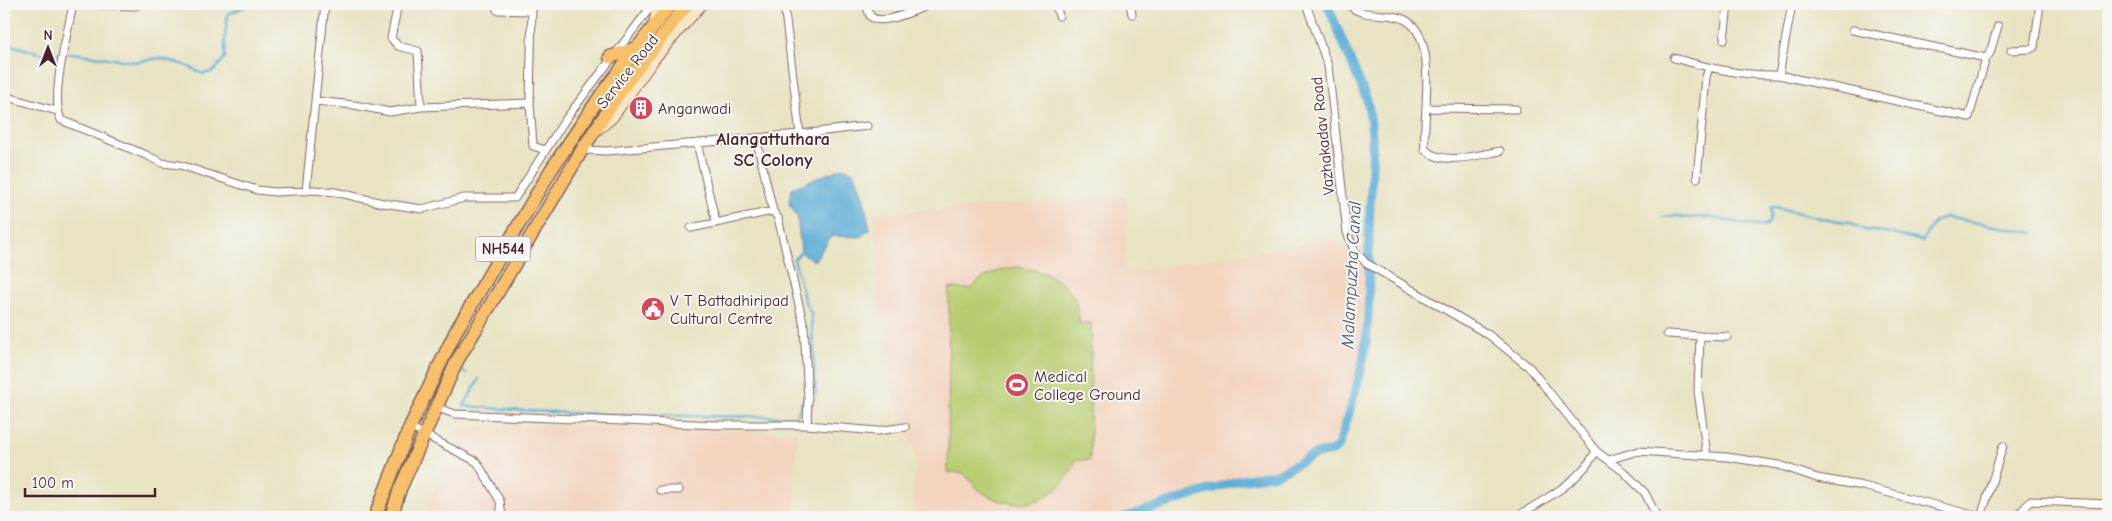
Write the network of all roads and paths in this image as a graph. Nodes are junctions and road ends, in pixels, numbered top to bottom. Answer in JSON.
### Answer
{"nodes":[{"id":1,"x":74,"y":4,"type":"edge"},
{"id":2,"x":138,"y":4,"type":"edge"},
{"id":3,"x":325,"y":4,"type":"edge"},
{"id":4,"x":398,"y":4,"type":"edge"},
{"id":5,"x":653,"y":4,"type":"edge"},
{"id":6,"x":658,"y":4,"type":"edge"},
{"id":7,"x":671,"y":4,"type":"edge"},
{"id":8,"x":687,"y":4,"type":"edge"},
{"id":9,"x":702,"y":4,"type":"edge"},
{"id":10,"x":784,"y":4,"type":"edge"},
{"id":11,"x":868,"y":4,"type":"edge"},
{"id":12,"x":930,"y":4,"type":"edge"},
{"id":13,"x":1056,"y":4,"type":"edge"},
{"id":14,"x":1130,"y":4,"type":"edge"},
{"id":15,"x":1306,"y":4,"type":"edge"},
{"id":16,"x":1348,"y":4,"type":"edge"},
{"id":17,"x":1728,"y":4,"type":"edge"},
{"id":18,"x":1792,"y":4,"type":"edge"},
{"id":19,"x":2040,"y":4,"type":"edge"},
{"id":20,"x":532,"y":8,"type":"edge"},
{"id":21,"x":497,"y":10,"type":"dead end"},
{"id":22,"x":1132,"y":14,"type":"dead end"},
{"id":23,"x":1059,"y":16,"type":"dead end"},
{"id":24,"x":654,"y":24,"type":"junction"},
{"id":25,"x":1998,"y":26,"type":"dead end"},
{"id":26,"x":1852,"y":30,"type":"dead end"},
{"id":27,"x":1724,"y":40,"type":"dead end"},
{"id":28,"x":636,"y":48,"type":"junction"},
{"id":29,"x":2011,"y":50,"type":"dead end"},
{"id":30,"x":610,"y":57,"type":"junction"},
{"id":31,"x":1674,"y":58,"type":"dead end"},
{"id":32,"x":1986,"y":58,"type":"junction"},
{"id":33,"x":1709,"y":68,"type":"junction"},
{"id":34,"x":1778,"y":75,"type":"junction"},
{"id":35,"x":4,"y":96,"type":"edge"},
{"id":36,"x":315,"y":101,"type":"junction"},
{"id":37,"x":530,"y":103,"type":"junction"},
{"id":38,"x":421,"y":107,"type":"junction"},
{"id":39,"x":1427,"y":108,"type":"junction"},
{"id":40,"x":1516,"y":109,"type":"dead end"},
{"id":41,"x":57,"y":111,"type":"junction"},
{"id":42,"x":867,"y":126,"type":"dead end"},
{"id":43,"x":594,"y":132,"type":"junction"},
{"id":44,"x":800,"y":134,"type":"junction"},
{"id":45,"x":756,"y":138,"type":"junction"},
{"id":46,"x":698,"y":143,"type":"junction"},
{"id":47,"x":545,"y":150,"type":"junction"},
{"id":48,"x":582,"y":150,"type":"junction"},
{"id":49,"x":1500,"y":151,"type":"dead end"},
{"id":50,"x":1697,"y":178,"type":"dead end"},
{"id":51,"x":306,"y":191,"type":"junction"},
{"id":52,"x":773,"y":211,"type":"junction"},
{"id":53,"x":716,"y":223,"type":"junction"},
{"id":54,"x":692,"y":228,"type":"dead end"},
{"id":55,"x":1667,"y":334,"type":"dead end"},
{"id":56,"x":1700,"y":336,"type":"junction"},
{"id":57,"x":1727,"y":337,"type":"dead end"},
{"id":58,"x":435,"y":407,"type":"junction"},
{"id":59,"x":807,"y":425,"type":"junction"},
{"id":60,"x":410,"y":427,"type":"junction"},
{"id":61,"x":905,"y":427,"type":"dead end"},
{"id":62,"x":425,"y":433,"type":"junction"},
{"id":63,"x":2003,"y":446,"type":"dead end"},
{"id":64,"x":1596,"y":451,"type":"junction"},
{"id":65,"x":1707,"y":456,"type":"junction"},
{"id":66,"x":1608,"y":460,"type":"junction"},
{"id":67,"x":660,"y":490,"type":"dead end"},
{"id":68,"x":679,"y":490,"type":"dead end"},
{"id":69,"x":2108,"y":504,"type":"edge"},
{"id":70,"x":374,"y":517,"type":"edge"},
{"id":71,"x":391,"y":517,"type":"edge"},
{"id":72,"x":502,"y":517,"type":"edge"},
{"id":73,"x":1516,"y":517,"type":"edge"},
{"id":74,"x":1657,"y":517,"type":"edge"},
{"id":75,"x":1981,"y":517,"type":"edge"},
{"id":76,"x":2016,"y":517,"type":"edge"}],
"edges":[{"from":1,"to":2,"type":"street"},
{"from":1,"to":41,"type":"street"},
{"from":3,"to":36,"type":"street"},
{"from":4,"to":38,"type":"street"},
{"from":5,"to":30,"type":"street","name":"Service Road"},
{"from":6,"to":24,"type":"street"},
{"from":7,"to":24,"type":"highway","number":"NH544"},
{"from":8,"to":43,"type":"highway","number":"NH544"},
{"from":9,"to":43,"type":"street","name":"Service Road"},
{"from":10,"to":44,"type":"street"},
{"from":11,"to":12,"type":"street"},
{"from":13,"to":23,"type":"street"},
{"from":14,"to":22,"type":"street"},
{"from":15,"to":64,"type":"street","name":"Vazhakadav Road"},
{"from":16,"to":39,"type":"street"},
{"from":17,"to":27,"type":"street"},
{"from":18,"to":34,"type":"street"},
{"from":19,"to":29,"type":"street"},
{"from":20,"to":21,"type":"street"},
{"from":20,"to":37,"type":"street"},
{"from":24,"to":28,"type":"highway","number":"NH544"},
{"from":25,"to":32,"type":"street"},
{"from":26,"to":32,"type":"street"},
{"from":28,"to":30,"type":"highway"},
{"from":28,"to":60,"type":"highway","number":"NH544"},
{"from":30,"to":47,"type":"street","name":"Service Road"},
{"from":31,"to":33,"type":"street"},
{"from":32,"to":34,"type":"street"},
{"from":33,"to":34,"type":"street"},
{"from":33,"to":50,"type":"street"},
{"from":35,"to":41,"type":"street"},
{"from":36,"to":38,"type":"street"},
{"from":36,"to":51,"type":"street"},
{"from":37,"to":38,"type":"street"},
{"from":37,"to":47,"type":"street"},
{"from":39,"to":40,"type":"street"},
{"from":39,"to":49,"type":"street"},
{"from":41,"to":51,"type":"street"},
{"from":42,"to":44,"type":"street"},
{"from":43,"to":48,"type":"highway","number":"NH544"},
{"from":44,"to":45,"type":"street"},
{"from":45,"to":46,"type":"street"},
{"from":45,"to":52,"type":"street"},
{"from":46,"to":48,"type":"street"},
{"from":46,"to":53,"type":"street"},
{"from":47,"to":51,"type":"street","name":"Service Road"},
{"from":48,"to":58,"type":"highway","number":"NH544"},
{"from":52,"to":53,"type":"street"},
{"from":52,"to":59,"type":"street"},
{"from":53,"to":54,"type":"street"},
{"from":55,"to":56,"type":"street"},
{"from":56,"to":57,"type":"street"},
{"from":56,"to":65,"type":"street"},
{"from":58,"to":59,"type":"street"},
{"from":58,"to":62,"type":"highway","number":"NH544"},
{"from":59,"to":61,"type":"street"},
{"from":60,"to":62,"type":"street"},
{"from":60,"to":70,"type":"highway","number":"NH544"},
{"from":62,"to":71,"type":"highway","number":"NH544"},
{"from":62,"to":72,"type":"street"},
{"from":63,"to":75,"type":"street"},
{"from":64,"to":66,"type":"street"},
{"from":64,"to":73,"type":"street"},
{"from":65,"to":66,"type":"street"},
{"from":65,"to":75,"type":"street"},
{"from":66,"to":74,"type":"street"},
{"from":67,"to":68,"type":"street"},
{"from":69,"to":76,"type":"street"}]}
